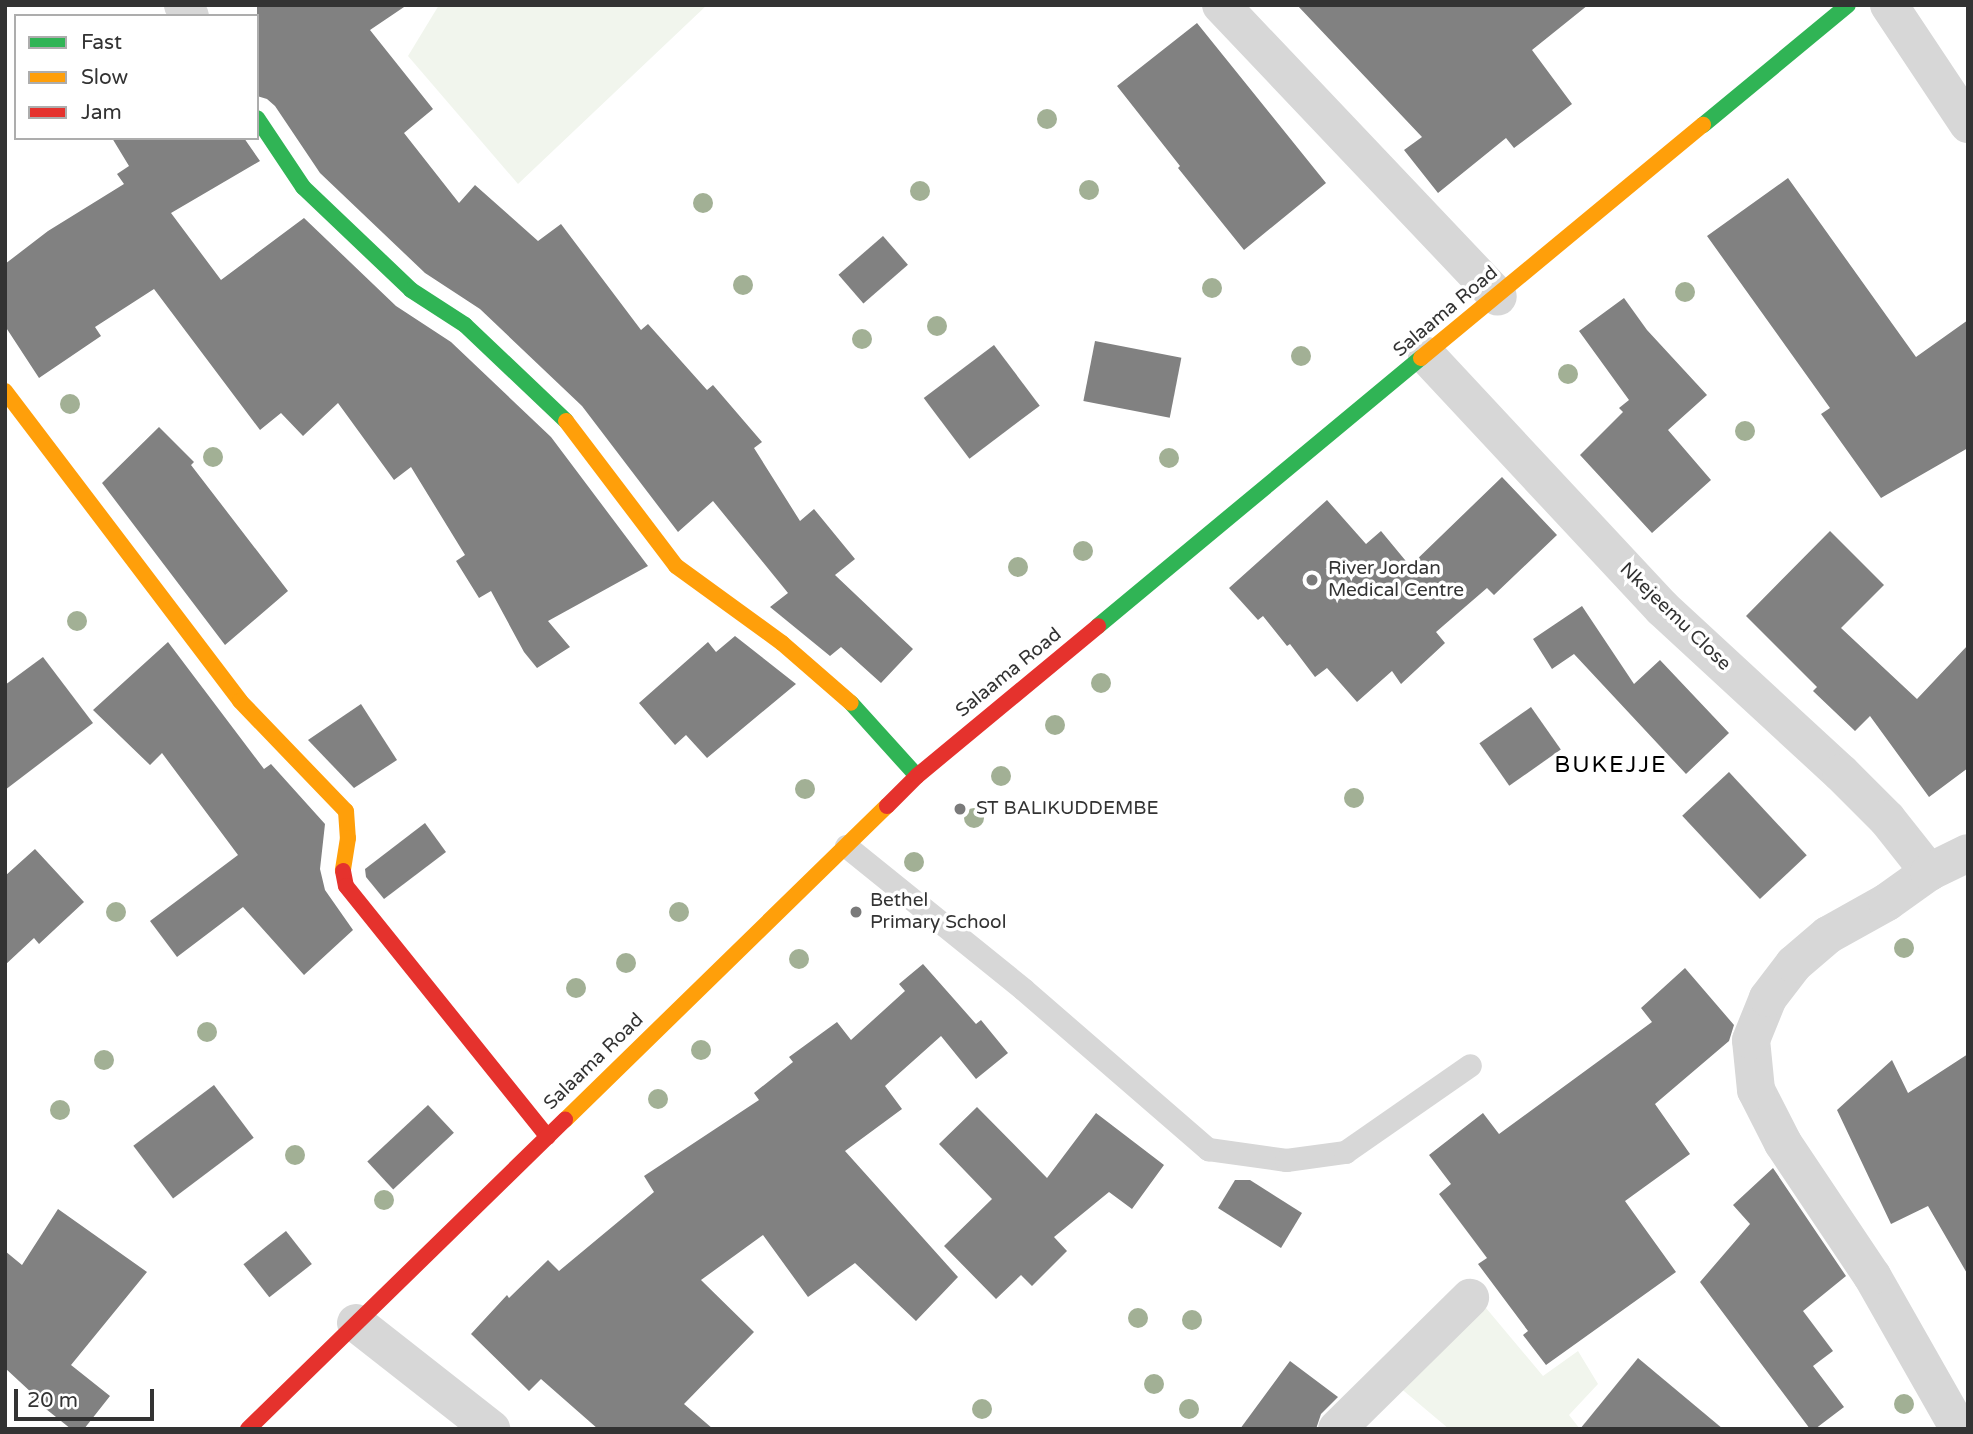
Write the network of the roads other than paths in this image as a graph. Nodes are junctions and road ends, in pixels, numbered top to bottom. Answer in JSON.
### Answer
{"nodes":[{"id":1,"x":1221,"y":5,"type":"edge"},
{"id":2,"x":1848,"y":5,"type":"edge"},
{"id":3,"x":1889,"y":5,"type":"edge"},
{"id":4,"x":259,"y":121,"type":"edge"},
{"id":5,"x":1968,"y":124,"type":"edge"},
{"id":6,"x":1498,"y":297,"type":"junction"},
{"id":7,"x":1427,"y":356,"type":"junction"},
{"id":8,"x":5,"y":391,"type":"edge"},
{"id":9,"x":917,"y":776,"type":"junction"},
{"id":10,"x":846,"y":846,"type":"junction"},
{"id":11,"x":1968,"y":853,"type":"edge"},
{"id":12,"x":1929,"y":872,"type":"junction"},
{"id":13,"x":1470,"y":1065,"type":"dead end"},
{"id":14,"x":548,"y":1137,"type":"junction"},
{"id":15,"x":1469,"y":1298,"type":"dead end"},
{"id":16,"x":356,"y":1323,"type":"junction"},
{"id":17,"x":247,"y":1429,"type":"edge"},
{"id":18,"x":491,"y":1429,"type":"edge"},
{"id":19,"x":1337,"y":1429,"type":"edge"},
{"id":20,"x":1959,"y":1429,"type":"edge"}],
"edges":[{"from":1,"to":6,"type":"street"},
{"from":2,"to":6,"type":"main road","name":"Salaama Road"},
{"from":3,"to":5,"type":"street"},
{"from":4,"to":9,"type":"main road"},
{"from":6,"to":7,"type":"main road","name":"Salaama Road"},
{"from":7,"to":9,"type":"main road","name":"Salaama Road"},
{"from":7,"to":12,"type":"street","name":"Nkejeemu Close"},
{"from":8,"to":14,"type":"main road"},
{"from":9,"to":10,"type":"main road","name":"Salaama Road"},
{"from":10,"to":13,"type":"lane"},
{"from":10,"to":14,"type":"main road","name":"Salaama Road"},
{"from":11,"to":12,"type":"street"},
{"from":12,"to":20,"type":"street"},
{"from":14,"to":16,"type":"main road","name":"Salaama Road"},
{"from":15,"to":19,"type":"street"},
{"from":16,"to":17,"type":"main road","name":"Salaama Road"},
{"from":16,"to":18,"type":"street"}]}
